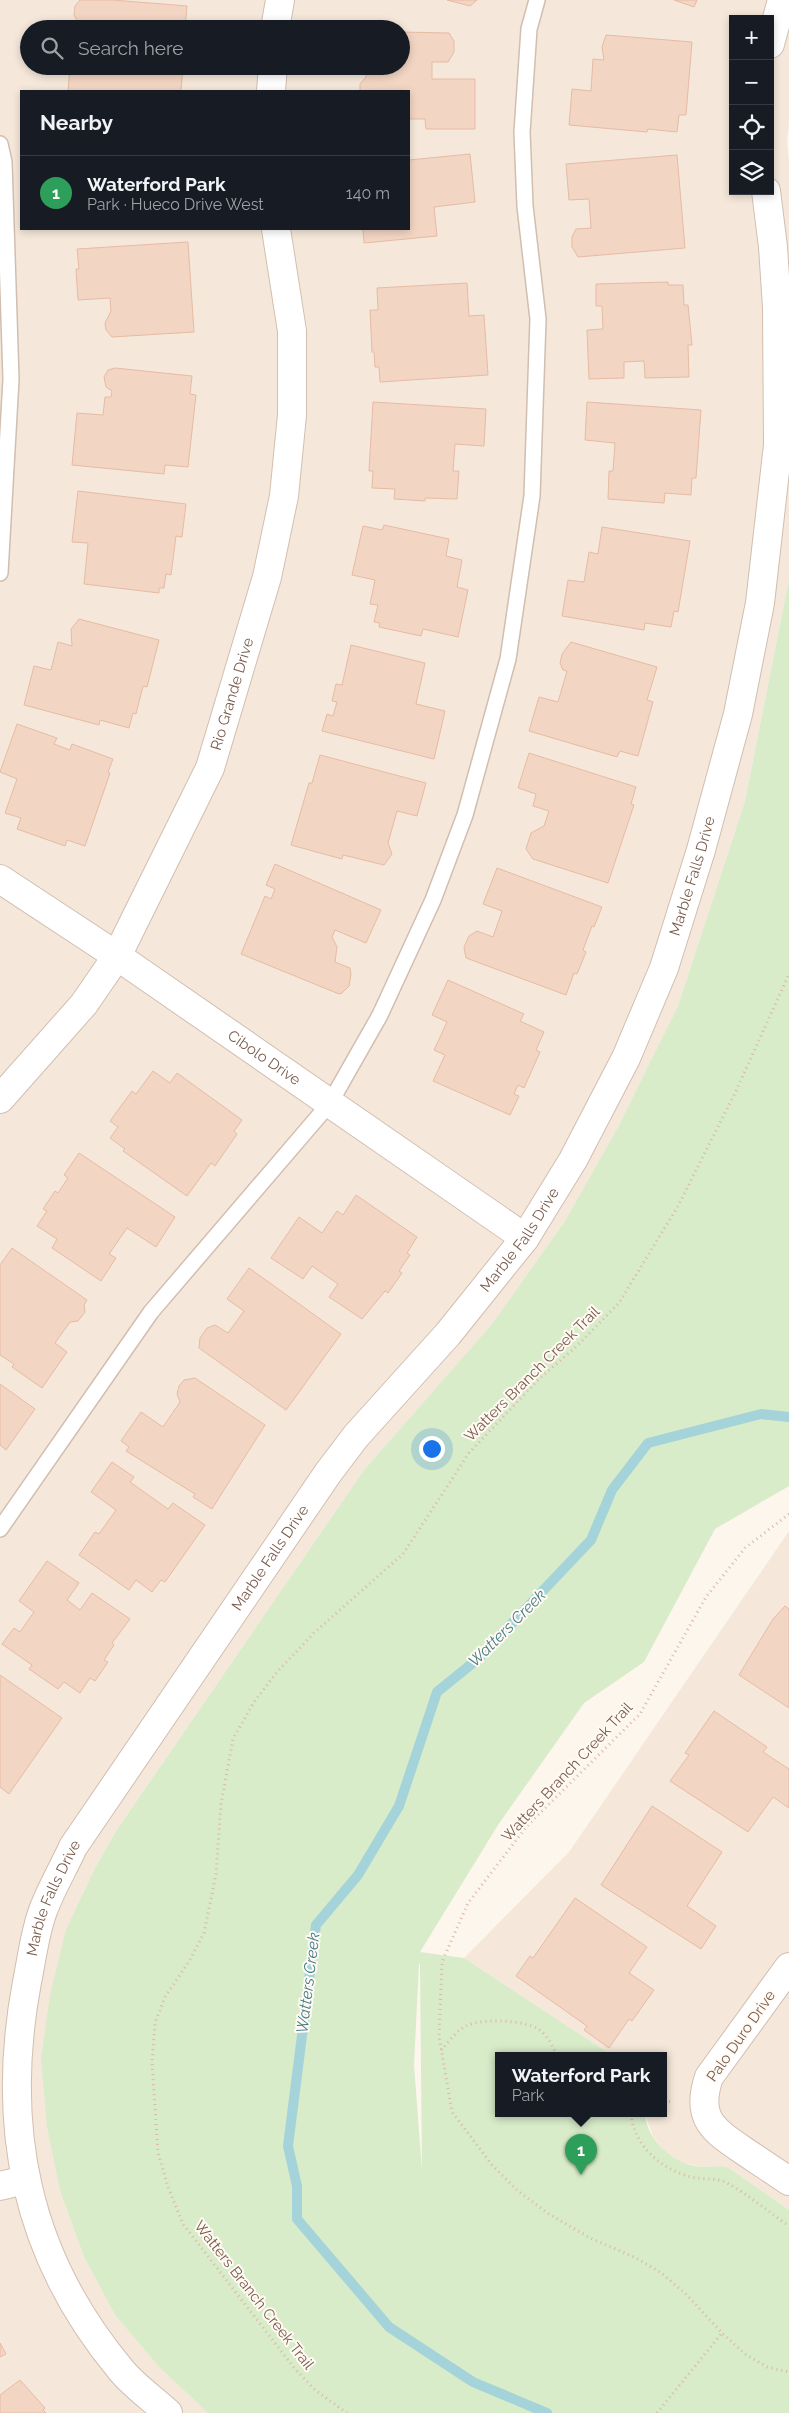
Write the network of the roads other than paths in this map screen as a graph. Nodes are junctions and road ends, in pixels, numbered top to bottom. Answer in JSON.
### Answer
{"nodes":[{"id":1,"x":280,"y":0,"type":"edge"},
{"id":2,"x":537,"y":0,"type":"edge"},
{"id":3,"x":782,"y":0,"type":"edge"},
{"id":4,"x":277,"y":20,"type":"edge"},
{"id":5,"x":774,"y":29,"type":"edge"},
{"id":6,"x":272,"y":75,"type":"edge"},
{"id":7,"x":271,"y":90,"type":"edge"},
{"id":8,"x":0,"y":144,"type":"edge"},
{"id":9,"x":766,"y":195,"type":"edge"},
{"id":10,"x":276,"y":230,"type":"edge"},
{"id":11,"x":0,"y":573,"type":"edge"},
{"id":12,"x":0,"y":879,"type":"edge"},
{"id":13,"x":117,"y":956,"type":"junction"},
{"id":14,"x":0,"y":1100,"type":"edge"},
{"id":15,"x":330,"y":1103,"type":"junction"},
{"id":16,"x":525,"y":1238,"type":"junction"},
{"id":17,"x":0,"y":1529,"type":"edge"},
{"id":18,"x":789,"y":1967,"type":"edge"},
{"id":19,"x":789,"y":2181,"type":"edge"},
{"id":20,"x":12,"y":2183,"type":"edge"},
{"id":21,"x":168,"y":2413,"type":"edge"}],
"edges":[{"from":1,"to":4,"type":"street"},
{"from":2,"to":15,"type":"lane"},
{"from":3,"to":5,"type":"street"},
{"from":6,"to":7,"type":"street"},
{"from":8,"to":11,"type":"lane"},
{"from":9,"to":16,"type":"street","name":"Marble Falls Drive"},
{"from":10,"to":13,"type":"street","name":"Rio Grande Drive"},
{"from":12,"to":13,"type":"street","name":"Cibolo Drive"},
{"from":13,"to":14,"type":"street","name":"Rio Grande Drive"},
{"from":13,"to":15,"type":"street","name":"Cibolo Drive"},
{"from":15,"to":16,"type":"street","name":"Cibolo Drive"},
{"from":15,"to":17,"type":"lane"},
{"from":16,"to":20,"type":"street","name":"Marble Falls Drive"},
{"from":18,"to":19,"type":"street","name":"Palo Duro Drive"},
{"from":20,"to":21,"type":"street","name":"Marble Falls Drive"}]}
